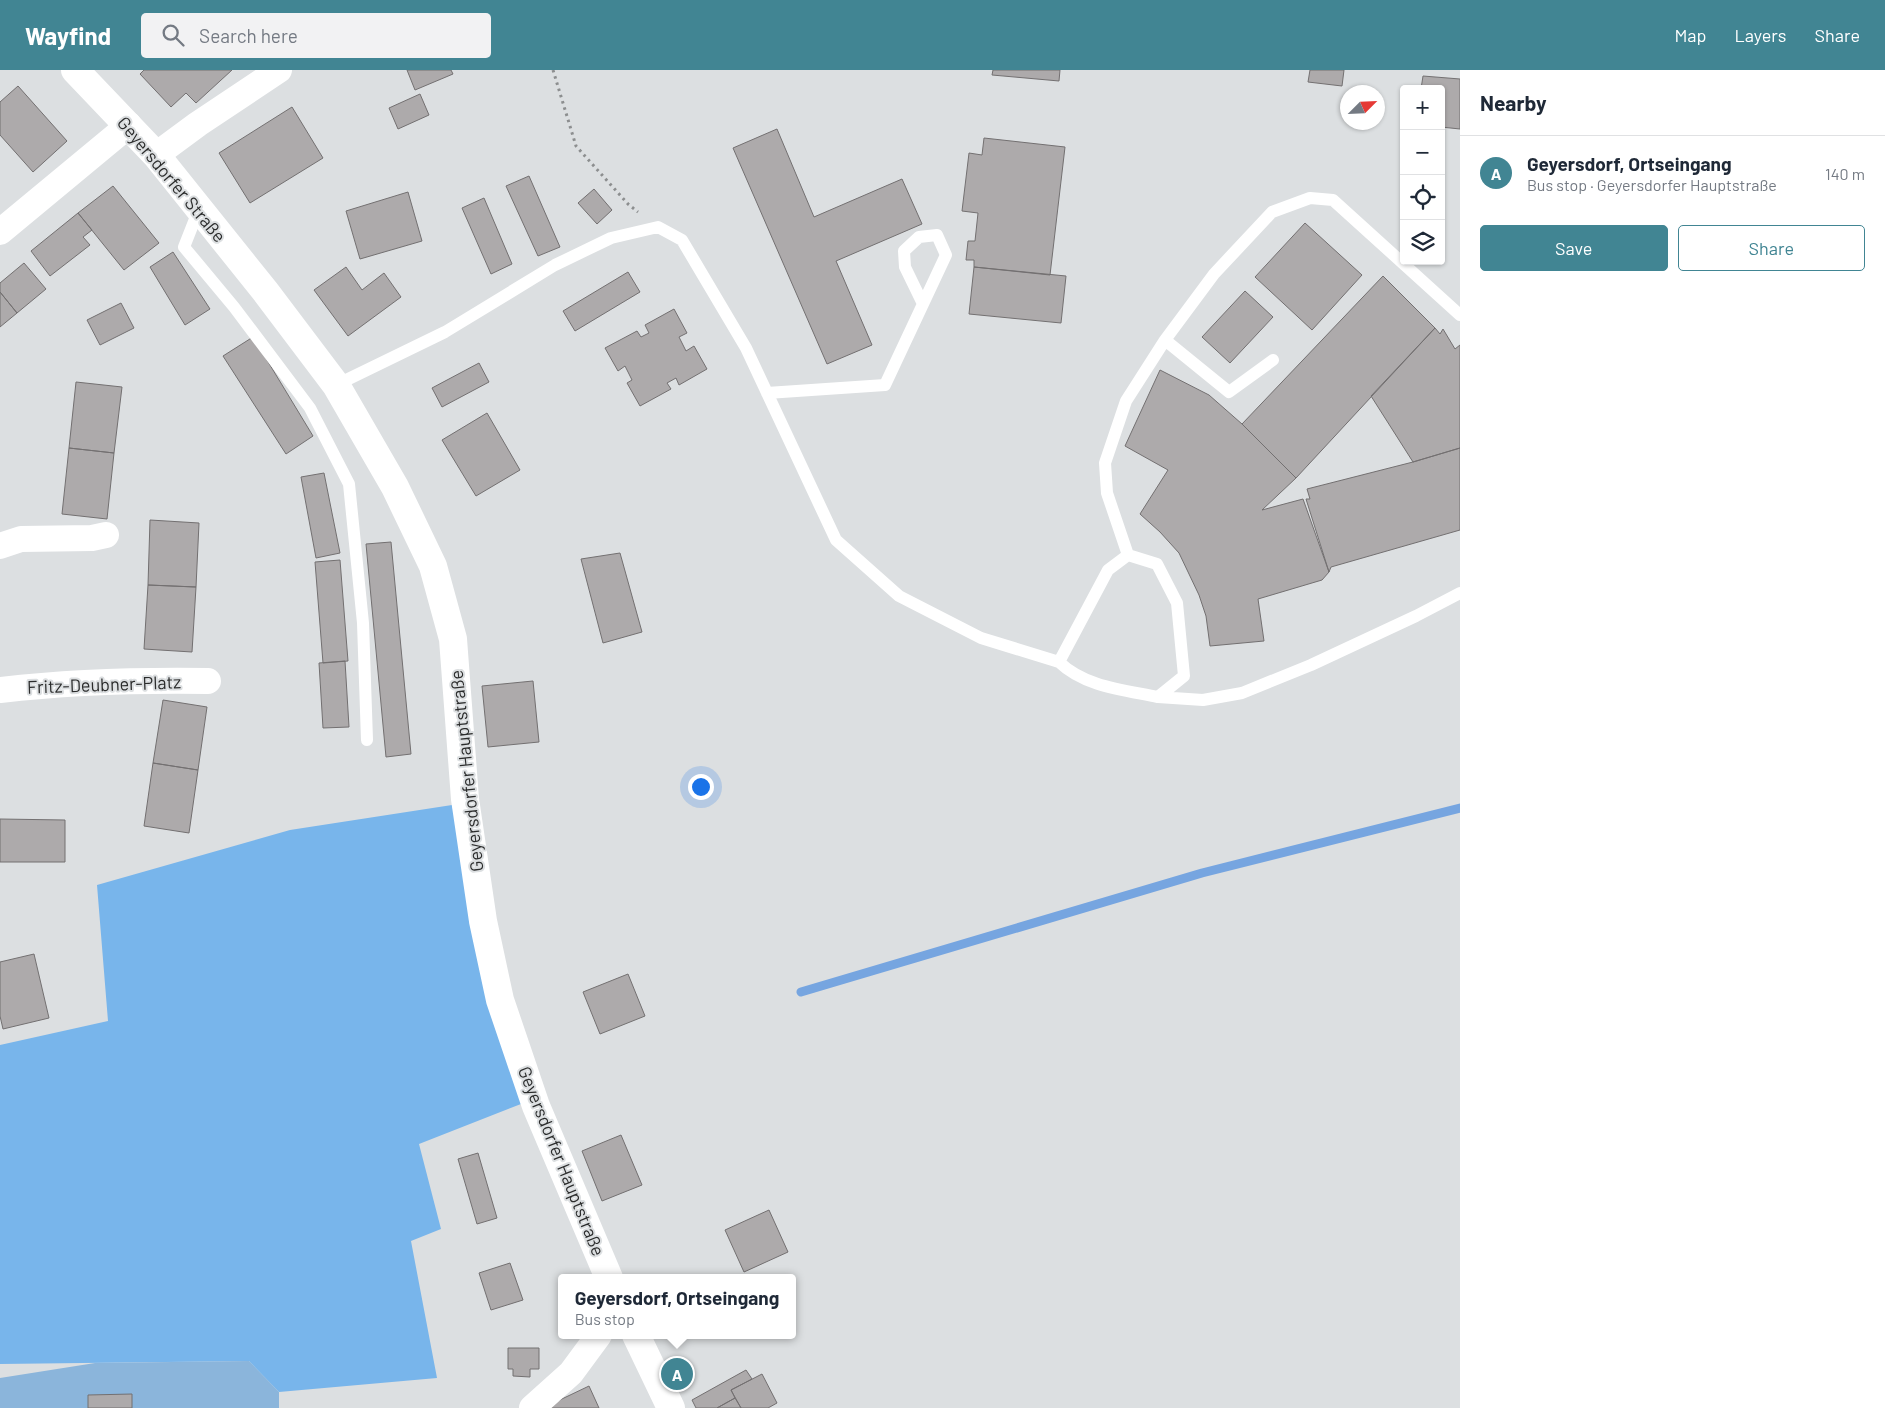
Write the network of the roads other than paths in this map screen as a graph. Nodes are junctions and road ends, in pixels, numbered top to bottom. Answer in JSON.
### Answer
{"nodes":[{"id":1,"x":76,"y":70,"type":"edge"},
{"id":2,"x":279,"y":70,"type":"edge"},
{"id":3,"x":128,"y":125,"type":"junction"},
{"id":4,"x":156,"y":156,"type":"junction"},
{"id":5,"x":199,"y":209,"type":"junction"},
{"id":6,"x":0,"y":232,"type":"edge"},
{"id":7,"x":265,"y":291,"type":"joint"},
{"id":8,"x":922,"y":304,"type":"junction"},
{"id":9,"x":1460,"y":315,"type":"edge"},
{"id":10,"x":1165,"y":340,"type":"junction"},
{"id":11,"x":1273,"y":360,"type":"dead end"},
{"id":12,"x":336,"y":385,"type":"junction"},
{"id":13,"x":767,"y":393,"type":"junction"},
{"id":14,"x":106,"y":534,"type":"dead end"},
{"id":15,"x":0,"y":546,"type":"edge"},
{"id":16,"x":1128,"y":555,"type":"junction"},
{"id":17,"x":1460,"y":593,"type":"edge"},
{"id":18,"x":1059,"y":662,"type":"junction"},
{"id":19,"x":208,"y":681,"type":"dead end"},
{"id":20,"x":0,"y":690,"type":"edge"},
{"id":21,"x":1158,"y":697,"type":"junction"},
{"id":22,"x":367,"y":740,"type":"dead end"},
{"id":23,"x":607,"y":1274,"type":"edge"},
{"id":24,"x":596,"y":1339,"type":"edge"},
{"id":25,"x":638,"y":1339,"type":"edge"},
{"id":26,"x":532,"y":1408,"type":"edge"},
{"id":27,"x":671,"y":1408,"type":"edge"}],
"edges":[{"from":1,"to":3,"type":"main road","name":"Geyersdorfer Straße"},
{"from":2,"to":4,"type":"street"},
{"from":3,"to":4,"type":"main road","name":"Geyersdorfer Straße"},
{"from":3,"to":6,"type":"street"},
{"from":4,"to":5,"type":"main road","name":"Geyersdorfer Straße"},
{"from":5,"to":7,"type":"main road","name":"Geyersdorfer Straße"},
{"from":5,"to":22,"type":"lane"},
{"from":7,"to":12,"type":"main road","name":"Geyersdorfer Hauptstraße"},
{"from":8,"to":8,"type":"lane"},
{"from":8,"to":13,"type":"lane"},
{"from":9,"to":10,"type":"lane"},
{"from":10,"to":11,"type":"lane"},
{"from":10,"to":16,"type":"lane"},
{"from":12,"to":13,"type":"lane"},
{"from":12,"to":23,"type":"main road","name":"Geyersdorfer Hauptstraße"},
{"from":13,"to":18,"type":"lane"},
{"from":14,"to":15,"type":"street"},
{"from":16,"to":18,"type":"lane"},
{"from":16,"to":21,"type":"lane"},
{"from":17,"to":21,"type":"lane"},
{"from":18,"to":21,"type":"lane"},
{"from":19,"to":20,"type":"street","name":"Fritz-Deubner-Platz"},
{"from":24,"to":26,"type":"street"},
{"from":25,"to":27,"type":"main road"}]}
